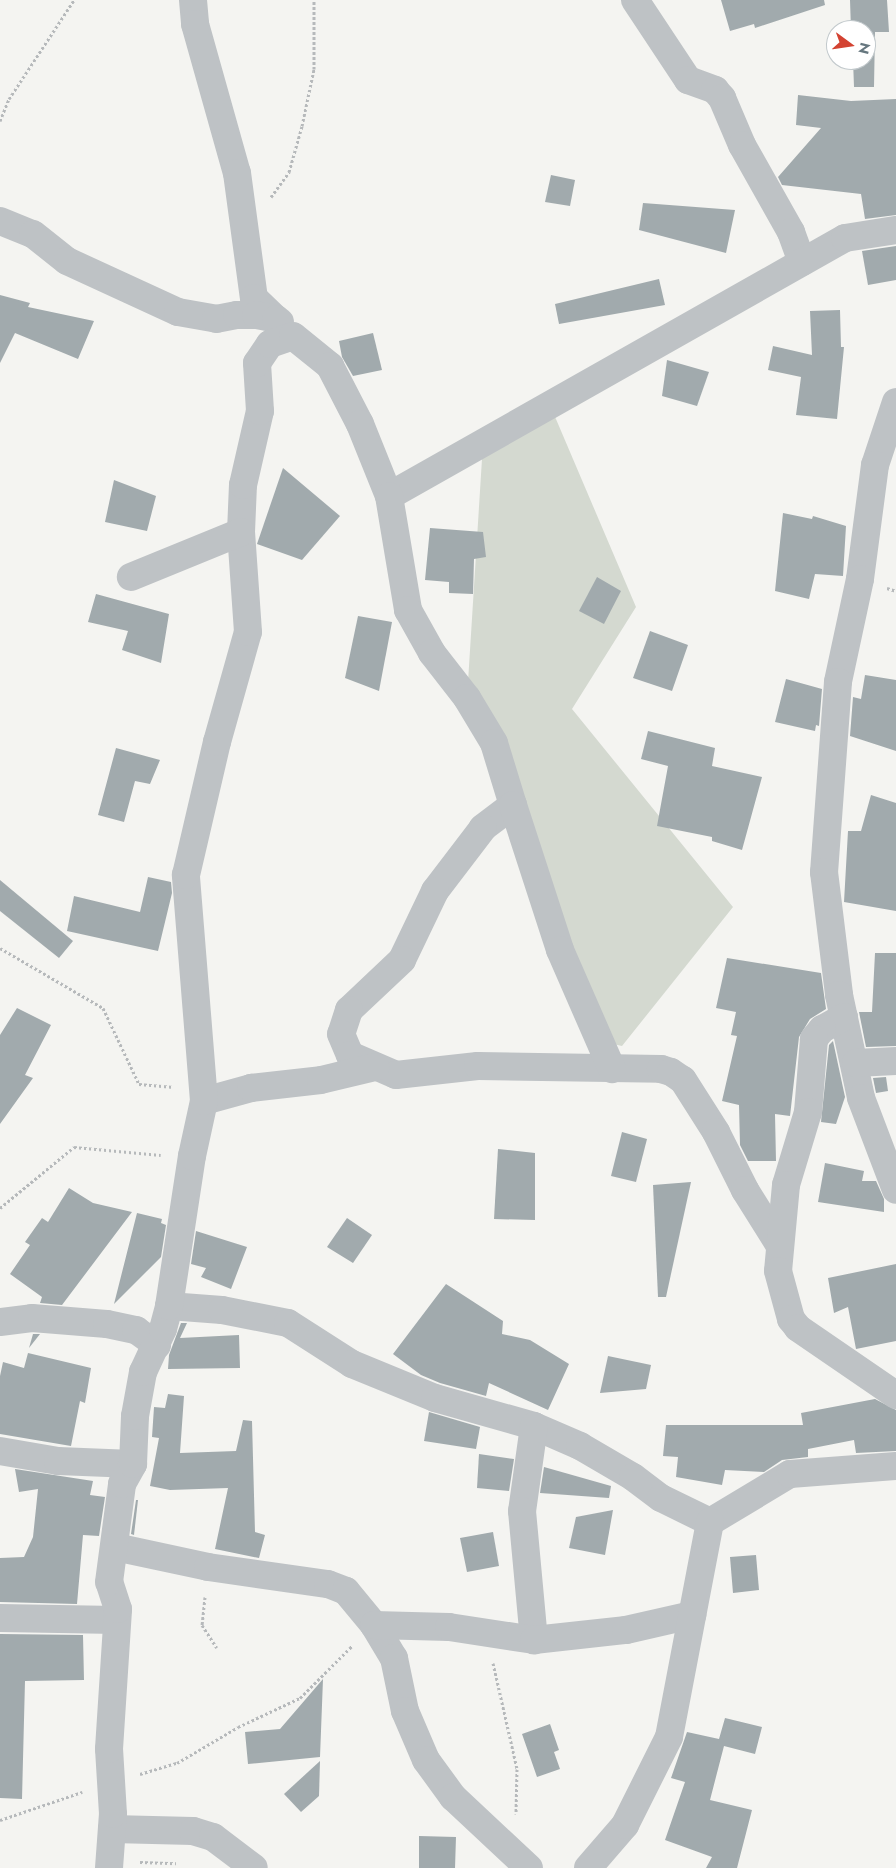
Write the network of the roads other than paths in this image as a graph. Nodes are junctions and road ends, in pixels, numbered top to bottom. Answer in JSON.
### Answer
{"nodes":[{"id":1,"x":194,"y":0,"type":"edge"},
{"id":2,"x":635,"y":0,"type":"edge"},
{"id":3,"x":0,"y":221,"type":"edge"},
{"id":4,"x":896,"y":230,"type":"edge"},
{"id":5,"x":802,"y":262,"type":"junction"},
{"id":6,"x":284,"y":327,"type":"junction"},
{"id":7,"x":896,"y":402,"type":"edge"},
{"id":8,"x":389,"y":496,"type":"junction"},
{"id":9,"x":241,"y":532,"type":"junction"},
{"id":10,"x":131,"y":577,"type":"dead end"},
{"id":11,"x":513,"y":805,"type":"junction"},
{"id":12,"x":844,"y":1016,"type":"junction"},
{"id":13,"x":896,"y":1061,"type":"edge"},
{"id":14,"x":856,"y":1064,"type":"junction"},
{"id":15,"x":375,"y":1067,"type":"junction"},
{"id":16,"x":612,"y":1069,"type":"junction"},
{"id":17,"x":204,"y":1095,"type":"junction"},
{"id":18,"x":896,"y":1190,"type":"edge"},
{"id":19,"x":780,"y":1246,"type":"junction"},
{"id":20,"x":169,"y":1306,"type":"junction"},
{"id":21,"x":0,"y":1322,"type":"edge"},
{"id":22,"x":157,"y":1345,"type":"junction"},
{"id":23,"x":896,"y":1395,"type":"edge"},
{"id":24,"x":534,"y":1426,"type":"junction"},
{"id":25,"x":0,"y":1451,"type":"edge"},
{"id":26,"x":133,"y":1464,"type":"junction"},
{"id":27,"x":896,"y":1466,"type":"edge"},
{"id":28,"x":710,"y":1522,"type":"junction"},
{"id":29,"x":116,"y":1547,"type":"junction"},
{"id":30,"x":692,"y":1615,"type":"junction"},
{"id":31,"x":0,"y":1618,"type":"edge"},
{"id":32,"x":117,"y":1620,"type":"junction"},
{"id":33,"x":374,"y":1625,"type":"junction"},
{"id":34,"x":534,"y":1640,"type":"junction"},
{"id":35,"x":112,"y":1829,"type":"junction"},
{"id":36,"x":109,"y":1868,"type":"edge"},
{"id":37,"x":254,"y":1868,"type":"edge"},
{"id":38,"x":530,"y":1868,"type":"edge"},
{"id":39,"x":588,"y":1868,"type":"edge"}],
"edges":[{"from":1,"to":6,"type":"street"},
{"from":2,"to":5,"type":"street"},
{"from":3,"to":6,"type":"street"},
{"from":4,"to":5,"type":"street"},
{"from":5,"to":8,"type":"street"},
{"from":6,"to":8,"type":"street"},
{"from":6,"to":9,"type":"street"},
{"from":7,"to":12,"type":"street"},
{"from":8,"to":11,"type":"street"},
{"from":9,"to":10,"type":"street"},
{"from":9,"to":17,"type":"street"},
{"from":11,"to":15,"type":"street"},
{"from":11,"to":16,"type":"street"},
{"from":12,"to":14,"type":"street"},
{"from":12,"to":19,"type":"street"},
{"from":13,"to":14,"type":"street"},
{"from":14,"to":18,"type":"street"},
{"from":15,"to":16,"type":"street"},
{"from":15,"to":17,"type":"street"},
{"from":16,"to":19,"type":"street"},
{"from":17,"to":20,"type":"street"},
{"from":19,"to":23,"type":"street"},
{"from":20,"to":22,"type":"street"},
{"from":20,"to":24,"type":"street"},
{"from":21,"to":22,"type":"street"},
{"from":22,"to":26,"type":"street"},
{"from":24,"to":28,"type":"street"},
{"from":24,"to":34,"type":"street"},
{"from":25,"to":26,"type":"street"},
{"from":26,"to":29,"type":"street"},
{"from":27,"to":28,"type":"street"},
{"from":28,"to":30,"type":"street"},
{"from":29,"to":32,"type":"street"},
{"from":29,"to":33,"type":"street"},
{"from":30,"to":34,"type":"street"},
{"from":30,"to":39,"type":"street"},
{"from":31,"to":32,"type":"street"},
{"from":32,"to":35,"type":"street"},
{"from":33,"to":34,"type":"street"},
{"from":33,"to":38,"type":"street"},
{"from":35,"to":36,"type":"street"},
{"from":35,"to":37,"type":"street"}]}
